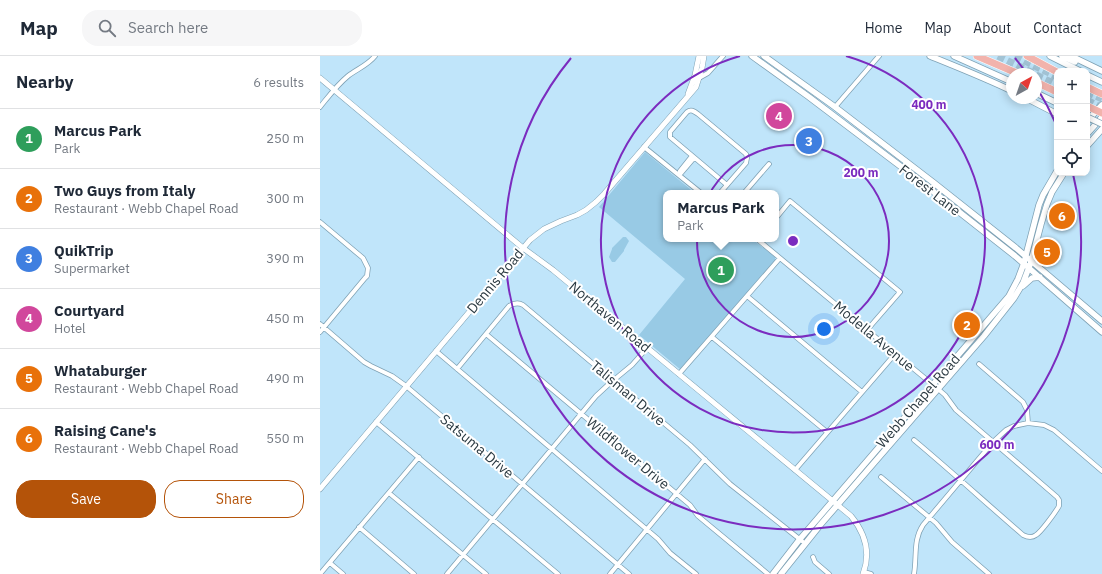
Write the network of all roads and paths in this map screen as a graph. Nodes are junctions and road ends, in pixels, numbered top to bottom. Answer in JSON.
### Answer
{"nodes":[{"id":1,"x":375,"y":56,"type":"edge"},
{"id":2,"x":723,"y":56,"type":"edge"},
{"id":3,"x":752,"y":56,"type":"edge"},
{"id":4,"x":764,"y":56,"type":"edge"},
{"id":5,"x":880,"y":56,"type":"edge"},
{"id":6,"x":930,"y":56,"type":"edge"},
{"id":7,"x":940,"y":56,"type":"edge"},
{"id":8,"x":954,"y":56,"type":"edge"},
{"id":9,"x":978,"y":56,"type":"edge"},
{"id":10,"x":1027,"y":56,"type":"edge"},
{"id":11,"x":1050,"y":56,"type":"edge"},
{"id":12,"x":1071,"y":56,"type":"edge"},
{"id":13,"x":1060,"y":58,"type":"edge"},
{"id":14,"x":701,"y":59,"type":"edge"},
{"id":15,"x":1091,"y":66,"type":"junction"},
{"id":16,"x":1006,"y":68,"type":"edge"},
{"id":17,"x":1075,"y":68,"type":"edge"},
{"id":18,"x":1054,"y":70,"type":"edge"},
{"id":19,"x":1102,"y":71,"type":"edge"},
{"id":20,"x":789,"y":74,"type":"junction"},
{"id":21,"x":1090,"y":76,"type":"edge"},
{"id":22,"x":320,"y":78,"type":"edge"},
{"id":23,"x":699,"y":78,"type":"junction"},
{"id":24,"x":987,"y":79,"type":"junction"},
{"id":25,"x":1006,"y":79,"type":"edge"},
{"id":26,"x":785,"y":80,"type":"junction"},
{"id":27,"x":1102,"y":82,"type":"edge"},
{"id":28,"x":1042,"y":85,"type":"edge"},
{"id":29,"x":1006,"y":88,"type":"edge"},
{"id":30,"x":1090,"y":88,"type":"edge"},
{"id":31,"x":334,"y":90,"type":"junction"},
{"id":32,"x":1054,"y":91,"type":"edge"},
{"id":33,"x":1102,"y":94,"type":"edge"},
{"id":34,"x":688,"y":95,"type":"junction"},
{"id":35,"x":1042,"y":96,"type":"edge"},
{"id":36,"x":1054,"y":101,"type":"edge"},
{"id":37,"x":1037,"y":104,"type":"edge"},
{"id":38,"x":1102,"y":105,"type":"edge"},
{"id":39,"x":320,"y":107,"type":"edge"},
{"id":40,"x":835,"y":107,"type":"junction"},
{"id":41,"x":1090,"y":107,"type":"edge"},
{"id":42,"x":830,"y":113,"type":"junction"},
{"id":43,"x":1054,"y":113,"type":"edge"},
{"id":44,"x":1102,"y":113,"type":"edge"},
{"id":45,"x":1102,"y":117,"type":"edge"},
{"id":46,"x":1090,"y":118,"type":"edge"},
{"id":47,"x":1090,"y":118,"type":"edge"},
{"id":48,"x":1102,"y":124,"type":"edge"},
{"id":49,"x":1090,"y":129,"type":"edge"},
{"id":50,"x":1090,"y":131,"type":"edge"},
{"id":51,"x":1101,"y":132,"type":"edge"},
{"id":52,"x":1090,"y":143,"type":"edge"},
{"id":53,"x":644,"y":147,"type":"junction"},
{"id":54,"x":896,"y":154,"type":"junction"},
{"id":55,"x":693,"y":157,"type":"junction"},
{"id":56,"x":891,"y":160,"type":"junction"},
{"id":57,"x":769,"y":164,"type":"dead end"},
{"id":58,"x":679,"y":175,"type":"junction"},
{"id":59,"x":1053,"y":176,"type":"joint"},
{"id":60,"x":1062,"y":176,"type":"edge"},
{"id":61,"x":1060,"y":180,"type":"junction"},
{"id":62,"x":934,"y":183,"type":"junction"},
{"id":63,"x":727,"y":185,"type":"junction"},
{"id":64,"x":929,"y":189,"type":"junction"},
{"id":65,"x":697,"y":190,"type":"edge"},
{"id":66,"x":723,"y":190,"type":"edge"},
{"id":67,"x":747,"y":190,"type":"edge"},
{"id":68,"x":964,"y":207,"type":"junction"},
{"id":69,"x":959,"y":212,"type":"junction"},
{"id":70,"x":779,"y":214,"type":"edge"},
{"id":71,"x":320,"y":222,"type":"edge"},
{"id":72,"x":761,"y":242,"type":"edge"},
{"id":73,"x":523,"y":248,"type":"junction"},
{"id":74,"x":1026,"y":257,"type":"junction"},
{"id":75,"x":780,"y":258,"type":"junction"},
{"id":76,"x":1024,"y":263,"type":"junction"},
{"id":77,"x":1030,"y":265,"type":"junction"},
{"id":78,"x":1040,"y":277,"type":"junction"},
{"id":79,"x":1019,"y":290,"type":"junction"},
{"id":80,"x":1065,"y":290,"type":"junction"},
{"id":81,"x":747,"y":296,"type":"junction"},
{"id":82,"x":1061,"y":296,"type":"junction"},
{"id":83,"x":1001,"y":309,"type":"junction"},
{"id":84,"x":1095,"y":316,"type":"junction"},
{"id":85,"x":1090,"y":321,"type":"junction"},
{"id":86,"x":1102,"y":321,"type":"edge"},
{"id":87,"x":322,"y":326,"type":"edge"},
{"id":88,"x":867,"y":330,"type":"junction"},
{"id":89,"x":320,"y":332,"type":"edge"},
{"id":90,"x":1102,"y":332,"type":"edge"},
{"id":91,"x":486,"y":334,"type":"junction"},
{"id":92,"x":712,"y":337,"type":"junction"},
{"id":93,"x":647,"y":348,"type":"junction"},
{"id":94,"x":436,"y":351,"type":"junction"},
{"id":95,"x":895,"y":354,"type":"junction"},
{"id":96,"x":979,"y":364,"type":"dead end"},
{"id":97,"x":457,"y":369,"type":"junction"},
{"id":98,"x":679,"y":374,"type":"junction"},
{"id":99,"x":613,"y":380,"type":"junction"},
{"id":100,"x":933,"y":384,"type":"junction"},
{"id":101,"x":406,"y":386,"type":"junction"},
{"id":102,"x":938,"y":389,"type":"junction"},
{"id":103,"x":862,"y":392,"type":"junction"},
{"id":104,"x":581,"y":414,"type":"junction"},
{"id":105,"x":376,"y":422,"type":"junction"},
{"id":106,"x":1028,"y":423,"type":"junction"},
{"id":107,"x":827,"y":432,"type":"junction"},
{"id":108,"x":914,"y":440,"type":"dead end"},
{"id":109,"x":993,"y":442,"type":"junction"},
{"id":110,"x":552,"y":449,"type":"junction"},
{"id":111,"x":419,"y":457,"type":"junction"},
{"id":112,"x":705,"y":458,"type":"junction"},
{"id":113,"x":796,"y":470,"type":"junction"},
{"id":114,"x":1102,"y":471,"type":"edge"},
{"id":115,"x":881,"y":477,"type":"dead end"},
{"id":116,"x":961,"y":480,"type":"junction"},
{"id":117,"x":523,"y":484,"type":"junction"},
{"id":118,"x":320,"y":489,"type":"edge"},
{"id":119,"x":389,"y":492,"type":"junction"},
{"id":120,"x":676,"y":494,"type":"junction"},
{"id":121,"x":833,"y":501,"type":"junction"},
{"id":122,"x":838,"y":505,"type":"junction"},
{"id":123,"x":928,"y":518,"type":"junction"},
{"id":124,"x":493,"y":520,"type":"junction"},
{"id":125,"x":359,"y":527,"type":"junction"},
{"id":126,"x":647,"y":529,"type":"junction"},
{"id":127,"x":800,"y":539,"type":"junction"},
{"id":128,"x":805,"y":544,"type":"junction"},
{"id":129,"x":464,"y":555,"type":"junction"},
{"id":130,"x":813,"y":557,"type":"dead end"},
{"id":131,"x":330,"y":563,"type":"junction"},
{"id":132,"x":618,"y":564,"type":"junction"},
{"id":133,"x":864,"y":573,"type":"edge"},
{"id":134,"x":320,"y":574,"type":"edge"},
{"id":135,"x":343,"y":574,"type":"edge"},
{"id":136,"x":414,"y":574,"type":"edge"},
{"id":137,"x":448,"y":574,"type":"edge"},
{"id":138,"x":486,"y":574,"type":"edge"},
{"id":139,"x":558,"y":574,"type":"edge"},
{"id":140,"x":610,"y":574,"type":"edge"},
{"id":141,"x":629,"y":574,"type":"edge"},
{"id":142,"x":696,"y":574,"type":"edge"},
{"id":143,"x":768,"y":574,"type":"edge"},
{"id":144,"x":773,"y":574,"type":"edge"},
{"id":145,"x":782,"y":574,"type":"edge"},
{"id":146,"x":829,"y":574,"type":"edge"},
{"id":147,"x":871,"y":574,"type":"edge"},
{"id":148,"x":914,"y":574,"type":"edge"},
{"id":149,"x":989,"y":574,"type":"edge"}],
"edges":[{"from":1,"to":31,"type":"street"},
{"from":2,"to":23,"type":"street"},
{"from":3,"to":26,"type":"main road","name":"Forest Lane"},
{"from":4,"to":20,"type":"main road","name":"Forest Lane"},
{"from":5,"to":40,"type":"street"},
{"from":6,"to":24,"type":"main road"},
{"from":7,"to":24,"type":"main road"},
{"from":8,"to":25,"type":"main road"},
{"from":9,"to":16,"type":"highway"},
{"from":10,"to":18,"type":"highway"},
{"from":11,"to":13,"type":"main road"},
{"from":12,"to":15,"type":"main road"},
{"from":13,"to":15,"type":"main road"},
{"from":13,"to":17,"type":"main road"},
{"from":14,"to":23,"type":"street"},
{"from":14,"to":34,"type":"street"},
{"from":15,"to":19,"type":"main road"},
{"from":20,"to":26,"type":"main road"},
{"from":20,"to":40,"type":"main road","name":"Forest Lane"},
{"from":21,"to":27,"type":"main road"},
{"from":22,"to":31,"type":"street","name":"Northaven Road"},
{"from":23,"to":34,"type":"street"},
{"from":24,"to":29,"type":"main road"},
{"from":26,"to":42,"type":"main road","name":"Forest Lane"},
{"from":28,"to":32,"type":"highway"},
{"from":30,"to":33,"type":"highway"},
{"from":31,"to":39,"type":"street"},
{"from":31,"to":73,"type":"street","name":"Northaven Road"},
{"from":34,"to":53,"type":"street","name":"Dennis Road"},
{"from":35,"to":36,"type":"main road"},
{"from":37,"to":43,"type":"main road"},
{"from":38,"to":46,"type":"main road"},
{"from":40,"to":42,"type":"main road"},
{"from":40,"to":54,"type":"main road","name":"Forest Lane"},
{"from":41,"to":44,"type":"highway","bridge":true},
{"from":42,"to":56,"type":"main road","name":"Forest Lane"},
{"from":45,"to":49,"type":"main road"},
{"from":47,"to":48,"type":"main road","bridge":true},
{"from":50,"to":51,"type":"main road"},
{"from":51,"to":52,"type":"main road"},
{"from":53,"to":58,"type":"street"},
{"from":53,"to":73,"type":"street","name":"Dennis Road"},
{"from":54,"to":56,"type":"main road"},
{"from":54,"to":62,"type":"main road","name":"Forest Lane"},
{"from":55,"to":58,"type":"street"},
{"from":55,"to":63,"type":"street"},
{"from":55,"to":63,"type":"street"},
{"from":56,"to":64,"type":"main road","name":"Forest Lane"},
{"from":57,"to":67,"type":"street"},
{"from":58,"to":65,"type":"street"},
{"from":59,"to":61,"type":"main road"},
{"from":59,"to":74,"type":"main road","name":"Webb Chapel Road"},
{"from":60,"to":61,"type":"main road","name":"Webb Chapel Road"},
{"from":61,"to":77,"type":"main road","name":"Webb Chapel Road"},
{"from":62,"to":64,"type":"main road"},
{"from":62,"to":68,"type":"main road","name":"Forest Lane"},
{"from":63,"to":66,"type":"street"},
{"from":64,"to":69,"type":"main road","name":"Forest Lane"},
{"from":68,"to":69,"type":"main road"},
{"from":68,"to":74,"type":"main road","name":"Forest Lane"},
{"from":69,"to":76,"type":"main road","name":"Forest Lane"},
{"from":70,"to":88,"type":"street"},
{"from":71,"to":87,"type":"street"},
{"from":72,"to":75,"type":"street","name":"Modella Avenue"},
{"from":73,"to":93,"type":"street","name":"Northaven Road"},
{"from":73,"to":94,"type":"street","name":"Dennis Road"},
{"from":74,"to":76,"type":"main road","name":"Webb Chapel Road"},
{"from":74,"to":77,"type":"main road","name":"Forest Lane"},
{"from":75,"to":81,"type":"street"},
{"from":75,"to":88,"type":"street","name":"Modella Avenue"},
{"from":76,"to":77,"type":"main road","name":"Forest Lane"},
{"from":76,"to":83,"type":"main road","name":"Webb Chapel Road"},
{"from":77,"to":78,"type":"main road","name":"Forest Lane"},
{"from":77,"to":79,"type":"main road","name":"Webb Chapel Road"},
{"from":77,"to":80,"type":"main road","name":"Forest Lane"},
{"from":78,"to":79,"type":"main road"},
{"from":78,"to":82,"type":"main road","name":"Forest Lane"},
{"from":79,"to":83,"type":"main road","name":"Webb Chapel Road"},
{"from":80,"to":82,"type":"main road"},
{"from":80,"to":84,"type":"main road","name":"Forest Lane"},
{"from":81,"to":92,"type":"street"},
{"from":81,"to":103,"type":"street"},
{"from":82,"to":85,"type":"main road","name":"Forest Lane"},
{"from":83,"to":100,"type":"main road","name":"Webb Chapel Road"},
{"from":83,"to":102,"type":"main road","name":"Webb Chapel Road"},
{"from":84,"to":85,"type":"main road"},
{"from":84,"to":86,"type":"main road","name":"Forest Lane"},
{"from":85,"to":90,"type":"main road","name":"Forest Lane"},
{"from":87,"to":89,"type":"street"},
{"from":87,"to":101,"type":"street","name":"Satsuma Drive"},
{"from":88,"to":95,"type":"street","name":"Modella Avenue"},
{"from":91,"to":97,"type":"street","name":"Talisman Drive"},
{"from":91,"to":99,"type":"street","name":"Talisman Drive"},
{"from":91,"to":104,"type":"street","name":"Wildflower Drive"},
{"from":92,"to":98,"type":"street"},
{"from":92,"to":107,"type":"street"},
{"from":93,"to":98,"type":"street","name":"Northaven Road"},
{"from":93,"to":99,"type":"street"},
{"from":94,"to":97,"type":"street"},
{"from":94,"to":101,"type":"street","name":"Dennis Road"},
{"from":95,"to":100,"type":"street","name":"Modella Avenue"},
{"from":95,"to":103,"type":"street"},
{"from":96,"to":106,"type":"street"},
{"from":97,"to":110,"type":"street"},
{"from":98,"to":113,"type":"street","name":"Northaven Road"},
{"from":99,"to":104,"type":"street"},
{"from":99,"to":112,"type":"street","name":"Talisman Drive"},
{"from":100,"to":102,"type":"street","name":"Modella Avenue"},
{"from":100,"to":121,"type":"main road","name":"Webb Chapel Road"},
{"from":101,"to":105,"type":"street","name":"Dennis Road"},
{"from":101,"to":117,"type":"street","name":"Satsuma Drive"},
{"from":102,"to":109,"type":"street","name":"Modella Avenue"},
{"from":102,"to":122,"type":"main road","name":"Webb Chapel Road"},
{"from":103,"to":107,"type":"street"},
{"from":104,"to":110,"type":"street"},
{"from":104,"to":120,"type":"street","name":"Wildflower Drive"},
{"from":105,"to":111,"type":"street"},
{"from":105,"to":118,"type":"street","name":"Dennis Road"},
{"from":106,"to":109,"type":"street"},
{"from":106,"to":114,"type":"street"},
{"from":107,"to":113,"type":"street"},
{"from":108,"to":116,"type":"street"},
{"from":109,"to":116,"type":"street"},
{"from":109,"to":116,"type":"street","name":"Modella Avenue"},
{"from":110,"to":117,"type":"street"},
{"from":110,"to":126,"type":"street"},
{"from":111,"to":119,"type":"street"},
{"from":111,"to":124,"type":"street"},
{"from":112,"to":120,"type":"street"},
{"from":112,"to":127,"type":"street","name":"Talisman Drive"},
{"from":113,"to":121,"type":"street","name":"Northaven Road"},
{"from":115,"to":123,"type":"street"},
{"from":116,"to":123,"type":"street"},
{"from":117,"to":124,"type":"street"},
{"from":117,"to":132,"type":"street","name":"Satsuma Drive"},
{"from":119,"to":125,"type":"street"},
{"from":119,"to":129,"type":"street"},
{"from":120,"to":126,"type":"street"},
{"from":120,"to":143,"type":"street","name":"Wildflower Drive"},
{"from":121,"to":122,"type":"street","name":"Northaven Road"},
{"from":121,"to":127,"type":"main road","name":"Webb Chapel Road"},
{"from":122,"to":128,"type":"main road","name":"Webb Chapel Road"},
{"from":122,"to":133,"type":"street","name":"Northaven Road"},
{"from":123,"to":148,"type":"street"},
{"from":123,"to":149,"type":"street"},
{"from":124,"to":129,"type":"street"},
{"from":124,"to":139,"type":"street"},
{"from":125,"to":131,"type":"street"},
{"from":125,"to":136,"type":"street"},
{"from":126,"to":132,"type":"street"},
{"from":126,"to":142,"type":"street"},
{"from":127,"to":128,"type":"street","name":"Talisman Drive"},
{"from":127,"to":144,"type":"main road","name":"Webb Chapel Road"},
{"from":128,"to":145,"type":"main road","name":"Webb Chapel Road"},
{"from":129,"to":137,"type":"street"},
{"from":129,"to":138,"type":"street"},
{"from":130,"to":146,"type":"street"},
{"from":131,"to":134,"type":"street"},
{"from":131,"to":135,"type":"street"},
{"from":132,"to":140,"type":"street"},
{"from":132,"to":141,"type":"street","name":"Satsuma Drive"},
{"from":133,"to":147,"type":"street"}]}
